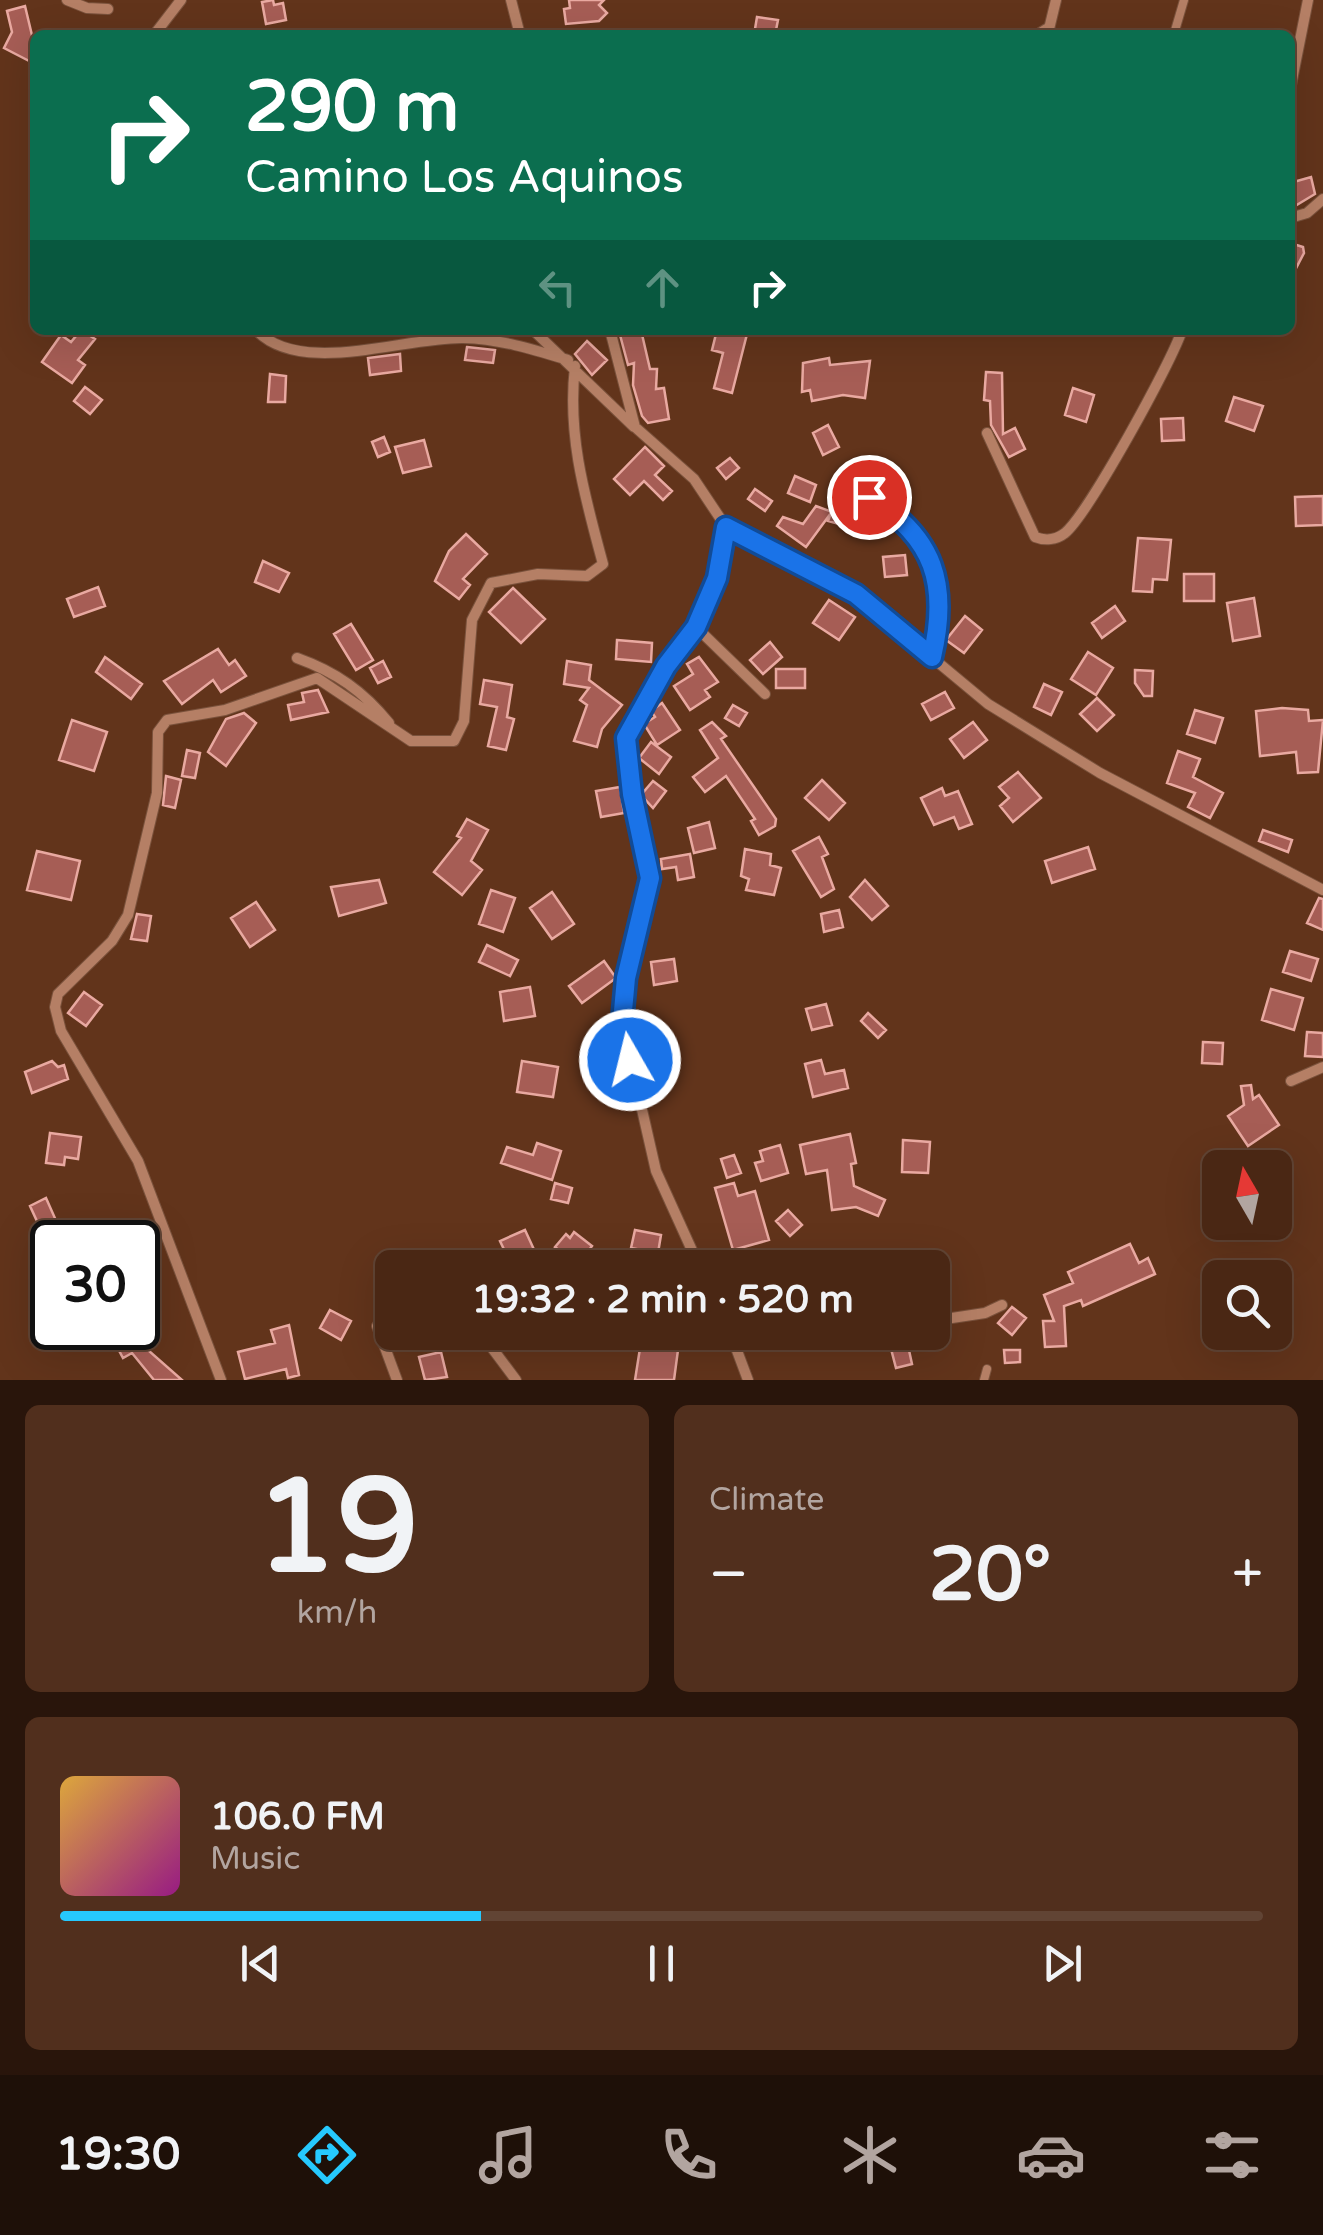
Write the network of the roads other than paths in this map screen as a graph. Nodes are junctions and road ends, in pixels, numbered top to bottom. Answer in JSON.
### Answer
{"nodes":[{"id":1,"x":67,"y":0,"type":"edge"},
{"id":2,"x":181,"y":0,"type":"edge"},
{"id":3,"x":512,"y":0,"type":"edge"},
{"id":4,"x":1056,"y":0,"type":"edge"},
{"id":5,"x":1184,"y":0,"type":"edge"},
{"id":6,"x":1308,"y":0,"type":"edge"},
{"id":7,"x":108,"y":9,"type":"dead end"},
{"id":8,"x":158,"y":30,"type":"edge"},
{"id":9,"x":519,"y":30,"type":"edge"},
{"id":10,"x":1053,"y":30,"type":"edge"},
{"id":11,"x":1175,"y":30,"type":"edge"},
{"id":12,"x":1295,"y":65,"type":"edge"},
{"id":13,"x":1323,"y":199,"type":"edge"},
{"id":14,"x":1295,"y":217,"type":"edge"},
{"id":15,"x":261,"y":335,"type":"edge"},
{"id":16,"x":539,"y":335,"type":"edge"},
{"id":17,"x":611,"y":335,"type":"edge"},
{"id":18,"x":1179,"y":335,"type":"edge"},
{"id":19,"x":571,"y":363,"type":"junction"},
{"id":20,"x":635,"y":428,"type":"junction"},
{"id":21,"x":987,"y":433,"type":"dead end"},
{"id":22,"x":846,"y":490,"type":"dead end"},
{"id":23,"x":726,"y":527,"type":"junction"},
{"id":24,"x":696,"y":627,"type":"junction"},
{"id":25,"x":932,"y":657,"type":"junction"},
{"id":26,"x":297,"y":658,"type":"dead end"},
{"id":27,"x":765,"y":694,"type":"dead end"},
{"id":28,"x":396,"y":732,"type":"junction"},
{"id":29,"x":1323,"y":890,"type":"edge"},
{"id":30,"x":1323,"y":1068,"type":"edge"},
{"id":31,"x":1291,"y":1082,"type":"dead end"},
{"id":32,"x":692,"y":1250,"type":"edge"},
{"id":33,"x":1002,"y":1305,"type":"dead end"},
{"id":34,"x":950,"y":1318,"type":"edge"},
{"id":35,"x":386,"y":1350,"type":"edge"},
{"id":36,"x":494,"y":1350,"type":"edge"},
{"id":37,"x":737,"y":1350,"type":"edge"},
{"id":38,"x":987,"y":1368,"type":"dead end"},
{"id":39,"x":220,"y":1380,"type":"edge"},
{"id":40,"x":397,"y":1380,"type":"edge"},
{"id":41,"x":516,"y":1380,"type":"edge"},
{"id":42,"x":748,"y":1380,"type":"edge"},
{"id":43,"x":984,"y":1380,"type":"edge"}],
"edges":[{"from":1,"to":7,"type":"street"},
{"from":2,"to":8,"type":"street"},
{"from":3,"to":9,"type":"street"},
{"from":4,"to":10,"type":"street"},
{"from":5,"to":11,"type":"lane"},
{"from":6,"to":12,"type":"street"},
{"from":13,"to":14,"type":"street"},
{"from":15,"to":19,"type":"street"},
{"from":16,"to":19,"type":"street"},
{"from":17,"to":20,"type":"street"},
{"from":18,"to":21,"type":"street"},
{"from":19,"to":20,"type":"street"},
{"from":19,"to":28,"type":"street"},
{"from":20,"to":23,"type":"street"},
{"from":22,"to":25,"type":"street"},
{"from":23,"to":24,"type":"street"},
{"from":23,"to":25,"type":"street"},
{"from":24,"to":27,"type":"street"},
{"from":24,"to":32,"type":"street"},
{"from":25,"to":29,"type":"street"},
{"from":26,"to":28,"type":"street"},
{"from":28,"to":39,"type":"street"},
{"from":30,"to":31,"type":"street"},
{"from":33,"to":34,"type":"street"},
{"from":35,"to":40,"type":"street"},
{"from":36,"to":41,"type":"street"},
{"from":37,"to":42,"type":"street"},
{"from":38,"to":43,"type":"lane"}]}
